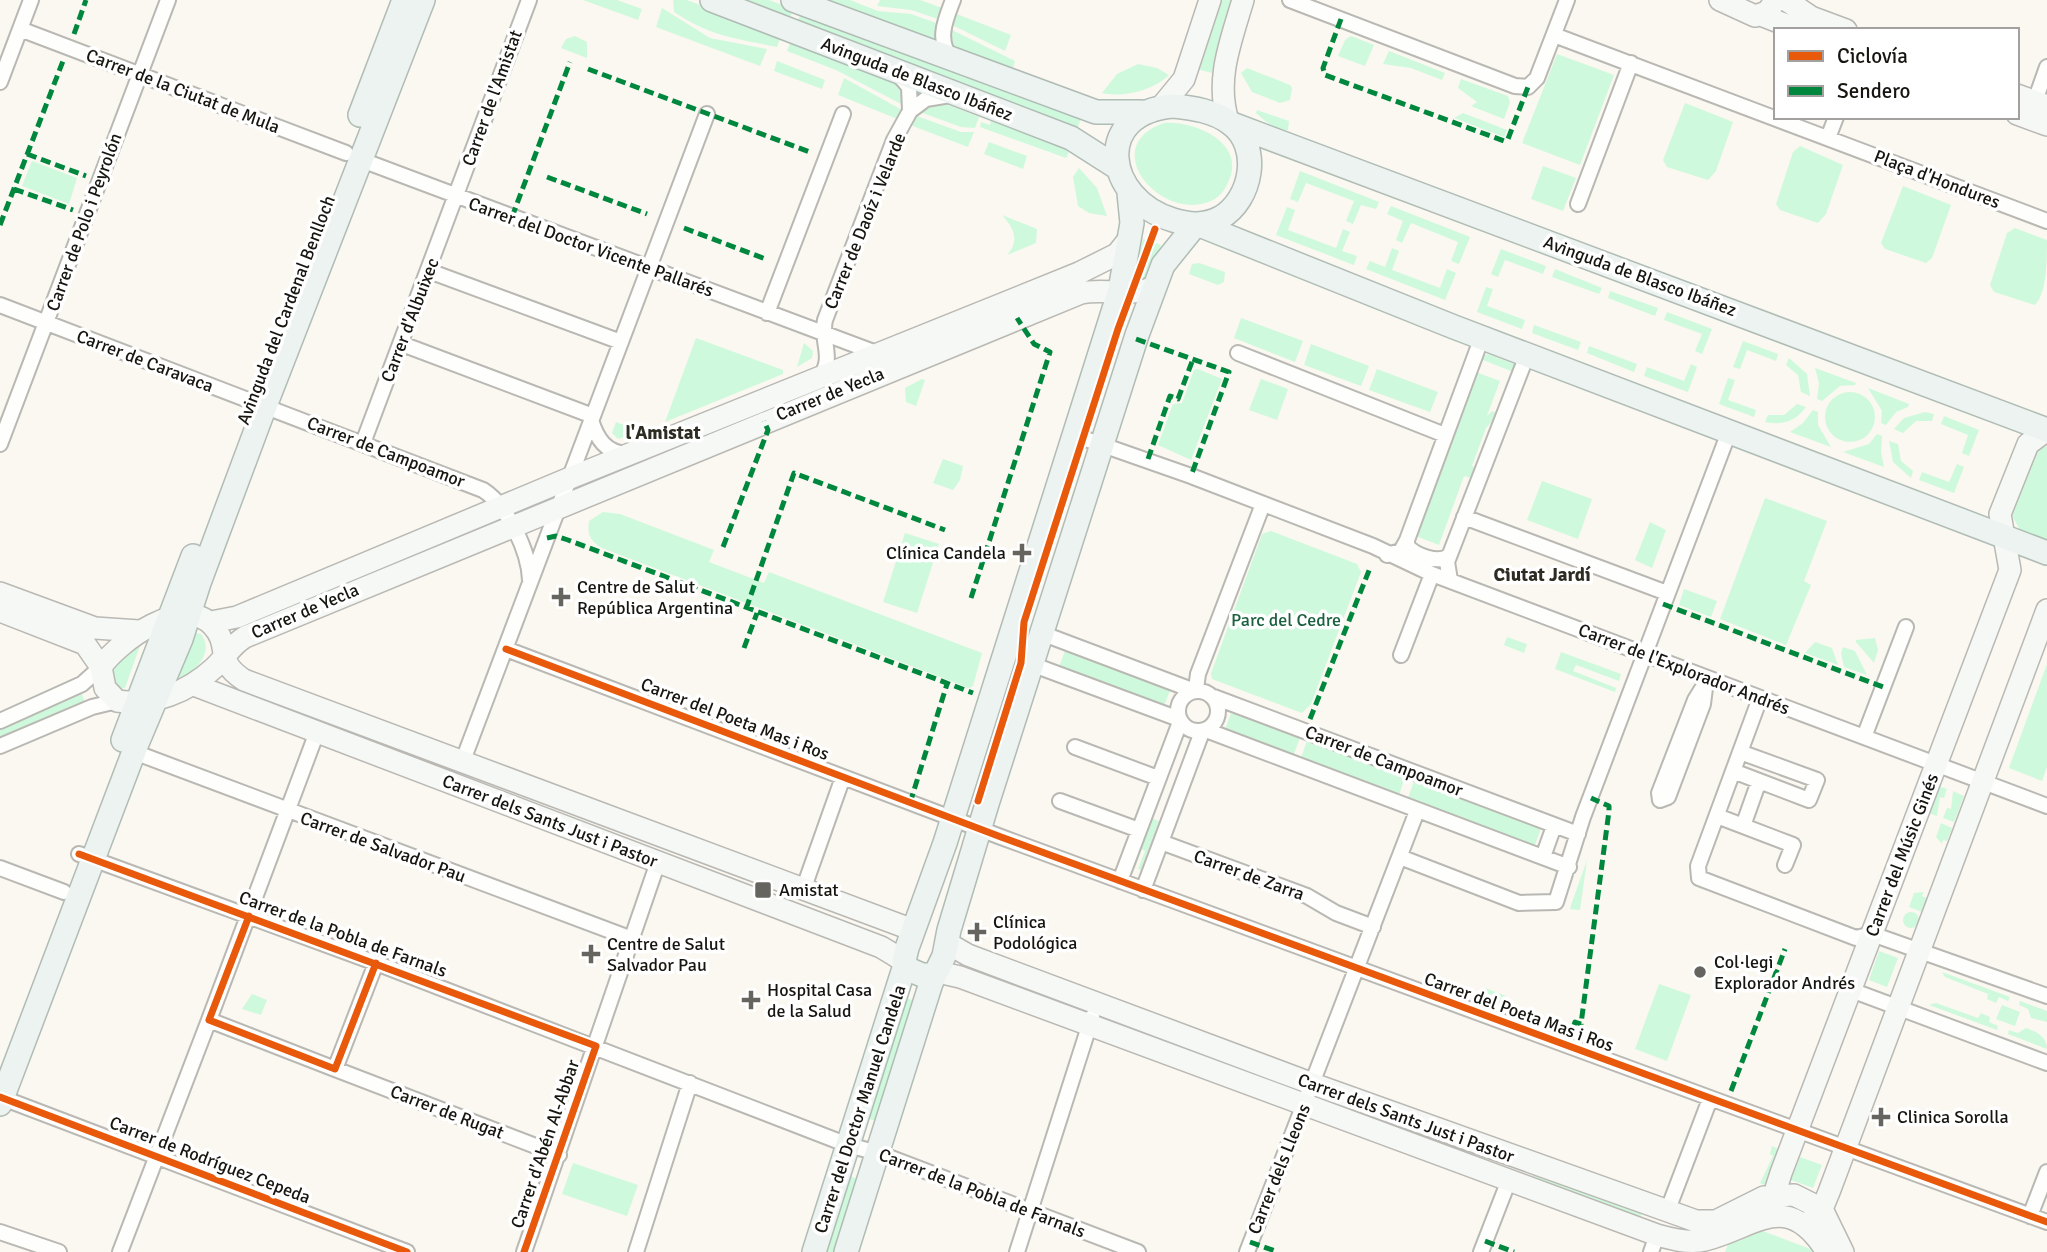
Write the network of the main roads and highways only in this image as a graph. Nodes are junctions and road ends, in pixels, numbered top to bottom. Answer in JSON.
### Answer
{"nodes":[{"id":1,"x":404,"y":0,"type":"edge"},
{"id":2,"x":423,"y":0,"type":"edge"},
{"id":3,"x":712,"y":0,"type":"edge"},
{"id":4,"x":793,"y":0,"type":"edge"},
{"id":5,"x":1151,"y":110,"type":"junction"},
{"id":6,"x":1230,"y":123,"type":"junction"},
{"id":7,"x":353,"y":156,"type":"junction"},
{"id":8,"x":1118,"y":168,"type":"junction"},
{"id":9,"x":1129,"y":193,"type":"junction"},
{"id":10,"x":1197,"y":225,"type":"junction"},
{"id":11,"x":2047,"y":430,"type":"edge"},
{"id":12,"x":2047,"y":554,"type":"edge"},
{"id":13,"x":1014,"y":623,"type":"junction"},
{"id":14,"x":1041,"y":632,"type":"junction"},
{"id":15,"x":1005,"y":650,"type":"junction"},
{"id":16,"x":1031,"y":664,"type":"junction"},
{"id":17,"x":137,"y":701,"type":"junction"},
{"id":18,"x":86,"y":857,"type":"junction"},
{"id":19,"x":914,"y":929,"type":"junction"},
{"id":20,"x":947,"y":941,"type":"junction"},
{"id":21,"x":905,"y":963,"type":"junction"},
{"id":22,"x":936,"y":974,"type":"junction"},
{"id":23,"x":0,"y":1062,"type":"edge"},
{"id":24,"x":1,"y":1100,"type":"edge"},
{"id":25,"x":814,"y":1252,"type":"edge"},
{"id":26,"x":846,"y":1252,"type":"edge"}],
"edges":[{"from":1,"to":7,"type":"main road","name":"Avinguda del Cardenal Benlloch"},
{"from":2,"to":7,"type":"main road","name":"Avinguda del Cardenal Benlloch"},
{"from":3,"to":8,"type":"main road","name":"Avinguda de Blasco Ibáñez"},
{"from":4,"to":5,"type":"main road","name":"Avinguda de Blasco Ibáñez"},
{"from":5,"to":6,"type":"main road"},
{"from":5,"to":8,"type":"main road"},
{"from":6,"to":10,"type":"main road"},
{"from":6,"to":11,"type":"main road","name":"Avinguda de Blasco Ibáñez"},
{"from":7,"to":17,"type":"main road","name":"Avinguda del Cardenal Benlloch"},
{"from":8,"to":9,"type":"main road"},
{"from":9,"to":10,"type":"main road"},
{"from":9,"to":13,"type":"main road"},
{"from":10,"to":12,"type":"main road"},
{"from":10,"to":14,"type":"main road"},
{"from":13,"to":14,"type":"main road"},
{"from":13,"to":15,"type":"main road"},
{"from":14,"to":16,"type":"main road"},
{"from":15,"to":16,"type":"main road"},
{"from":15,"to":19,"type":"main road"},
{"from":16,"to":20,"type":"main road"},
{"from":17,"to":18,"type":"main road","name":"Avinguda del Cardenal Benlloch"},
{"from":17,"to":18,"type":"main road","name":"Avinguda del Cardenal Benlloch"},
{"from":18,"to":23,"type":"main road","name":"Avinguda del Cardenal Benlloch"},
{"from":18,"to":24,"type":"main road","name":"Avinguda del Cardenal Benlloch"},
{"from":19,"to":20,"type":"main road"},
{"from":19,"to":21,"type":"main road"},
{"from":20,"to":22,"type":"main road"},
{"from":21,"to":22,"type":"main road"},
{"from":21,"to":25,"type":"main road","name":"Carrer del Doctor Manuel Candela"},
{"from":22,"to":26,"type":"main road","name":"Carrer del Doctor Manuel Candela"}]}
